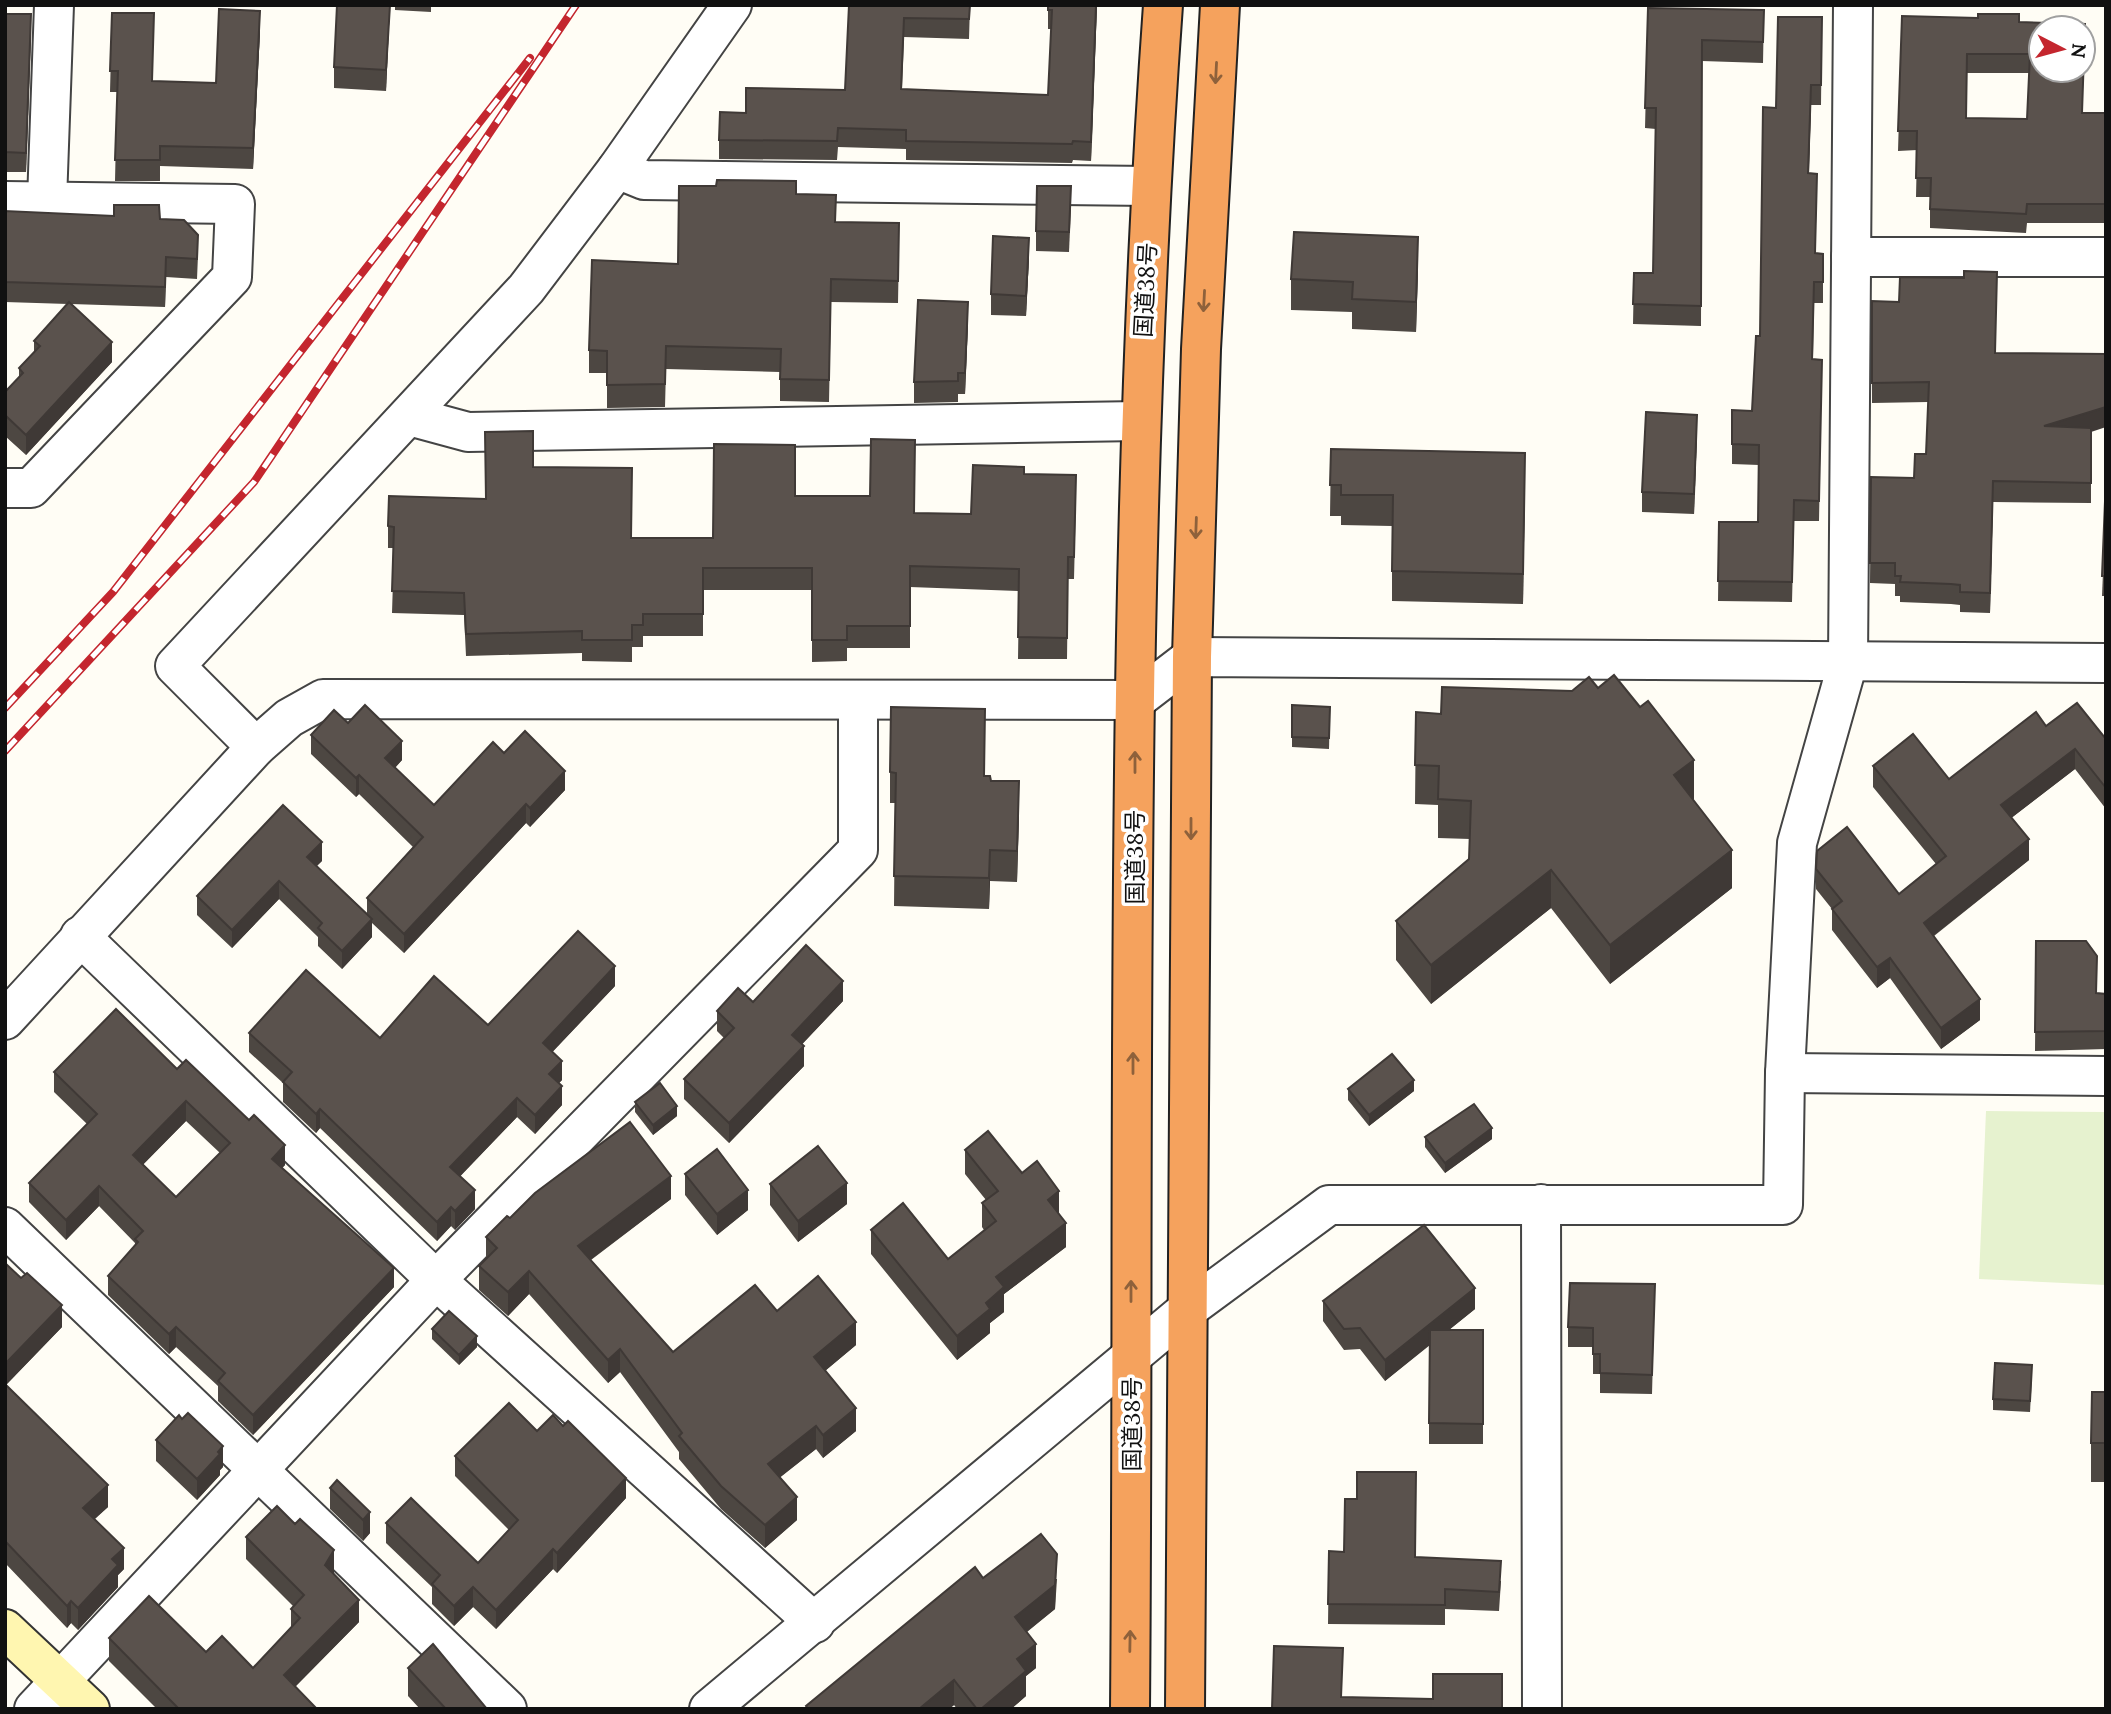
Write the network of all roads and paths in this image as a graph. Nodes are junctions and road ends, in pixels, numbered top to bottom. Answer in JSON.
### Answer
{"nodes":[{"id":1,"x":54,"y":5,"type":"edge"},
{"id":2,"x":732,"y":5,"type":"edge"},
{"id":3,"x":1163,"y":5,"type":"edge"},
{"id":4,"x":1220,"y":5,"type":"edge"},
{"id":5,"x":1853,"y":5,"type":"edge"},
{"id":6,"x":617,"y":169,"type":"junction"},
{"id":7,"x":1150,"y":186,"type":"junction"},
{"id":8,"x":5,"y":201,"type":"edge"},
{"id":9,"x":47,"y":201,"type":"junction"},
{"id":10,"x":1851,"y":257,"type":"junction"},
{"id":11,"x":2106,"y":257,"type":"edge"},
{"id":12,"x":409,"y":416,"type":"junction"},
{"id":13,"x":1139,"y":421,"type":"junction"},
{"id":14,"x":5,"y":488,"type":"edge"},
{"id":15,"x":1192,"y":657,"type":"junction"},
{"id":16,"x":1849,"y":662,"type":"junction"},
{"id":17,"x":2106,"y":663,"type":"edge"},
{"id":18,"x":1136,"y":700,"type":"junction"},
{"id":19,"x":858,"y":701,"type":"junction"},
{"id":20,"x":256,"y":747,"type":"junction"},
{"id":21,"x":80,"y":936,"type":"junction"},
{"id":22,"x":5,"y":1020,"type":"edge"},
{"id":23,"x":1785,"y":1073,"type":"junction"},
{"id":24,"x":2106,"y":1076,"type":"edge"},
{"id":25,"x":1541,"y":1204,"type":"junction"},
{"id":26,"x":5,"y":1227,"type":"edge"},
{"id":27,"x":436,"y":1280,"type":"junction"},
{"id":28,"x":1188,"y":1309,"type":"junction"},
{"id":29,"x":1131,"y":1359,"type":"junction"},
{"id":30,"x":258,"y":1472,"type":"junction"},
{"id":31,"x":815,"y":1623,"type":"junction"},
{"id":32,"x":5,"y":1629,"type":"edge"},
{"id":33,"x":60,"y":1680,"type":"junction"},
{"id":34,"x":34,"y":1709,"type":"edge"},
{"id":35,"x":90,"y":1709,"type":"edge"},
{"id":36,"x":507,"y":1709,"type":"edge"},
{"id":37,"x":709,"y":1709,"type":"edge"},
{"id":38,"x":1130,"y":1709,"type":"edge"},
{"id":39,"x":1185,"y":1709,"type":"edge"},
{"id":40,"x":1542,"y":1709,"type":"edge"}],
"edges":[{"from":1,"to":9,"type":"street"},
{"from":2,"to":6,"type":"street"},
{"from":3,"to":7,"type":"highway","name":"国道38号"},
{"from":4,"to":15,"type":"highway","one_way":true},
{"from":5,"to":10,"type":"street"},
{"from":6,"to":7,"type":"street"},
{"from":6,"to":12,"type":"street"},
{"from":7,"to":13,"type":"highway","name":"国道38号"},
{"from":8,"to":9,"type":"street"},
{"from":9,"to":14,"type":"street"},
{"from":10,"to":11,"type":"street"},
{"from":10,"to":16,"type":"street"},
{"from":12,"to":13,"type":"street"},
{"from":12,"to":20,"type":"street"},
{"from":13,"to":18,"type":"highway","name":"国道38号"},
{"from":15,"to":16,"type":"street"},
{"from":15,"to":18,"type":"street"},
{"from":15,"to":28,"type":"highway","one_way":true},
{"from":16,"to":17,"type":"street"},
{"from":16,"to":23,"type":"street"},
{"from":18,"to":19,"type":"street"},
{"from":29,"to":18,"type":"highway","name":"国道38号","one_way":true},
{"from":19,"to":20,"type":"street"},
{"from":19,"to":27,"type":"street"},
{"from":20,"to":21,"type":"street"},
{"from":21,"to":22,"type":"street"},
{"from":21,"to":27,"type":"street"},
{"from":23,"to":24,"type":"street"},
{"from":23,"to":25,"type":"street"},
{"from":25,"to":28,"type":"street"},
{"from":25,"to":40,"type":"street"},
{"from":26,"to":30,"type":"street"},
{"from":27,"to":30,"type":"street"},
{"from":27,"to":31,"type":"street"},
{"from":28,"to":29,"type":"street"},
{"from":28,"to":39,"type":"highway"},
{"from":29,"to":31,"type":"street"},
{"from":38,"to":29,"type":"highway","name":"国道38号","one_way":true},
{"from":30,"to":33,"type":"street"},
{"from":30,"to":36,"type":"street"},
{"from":31,"to":37,"type":"street"},
{"from":32,"to":33,"type":"main road"},
{"from":33,"to":34,"type":"street"},
{"from":33,"to":35,"type":"main road"}]}
